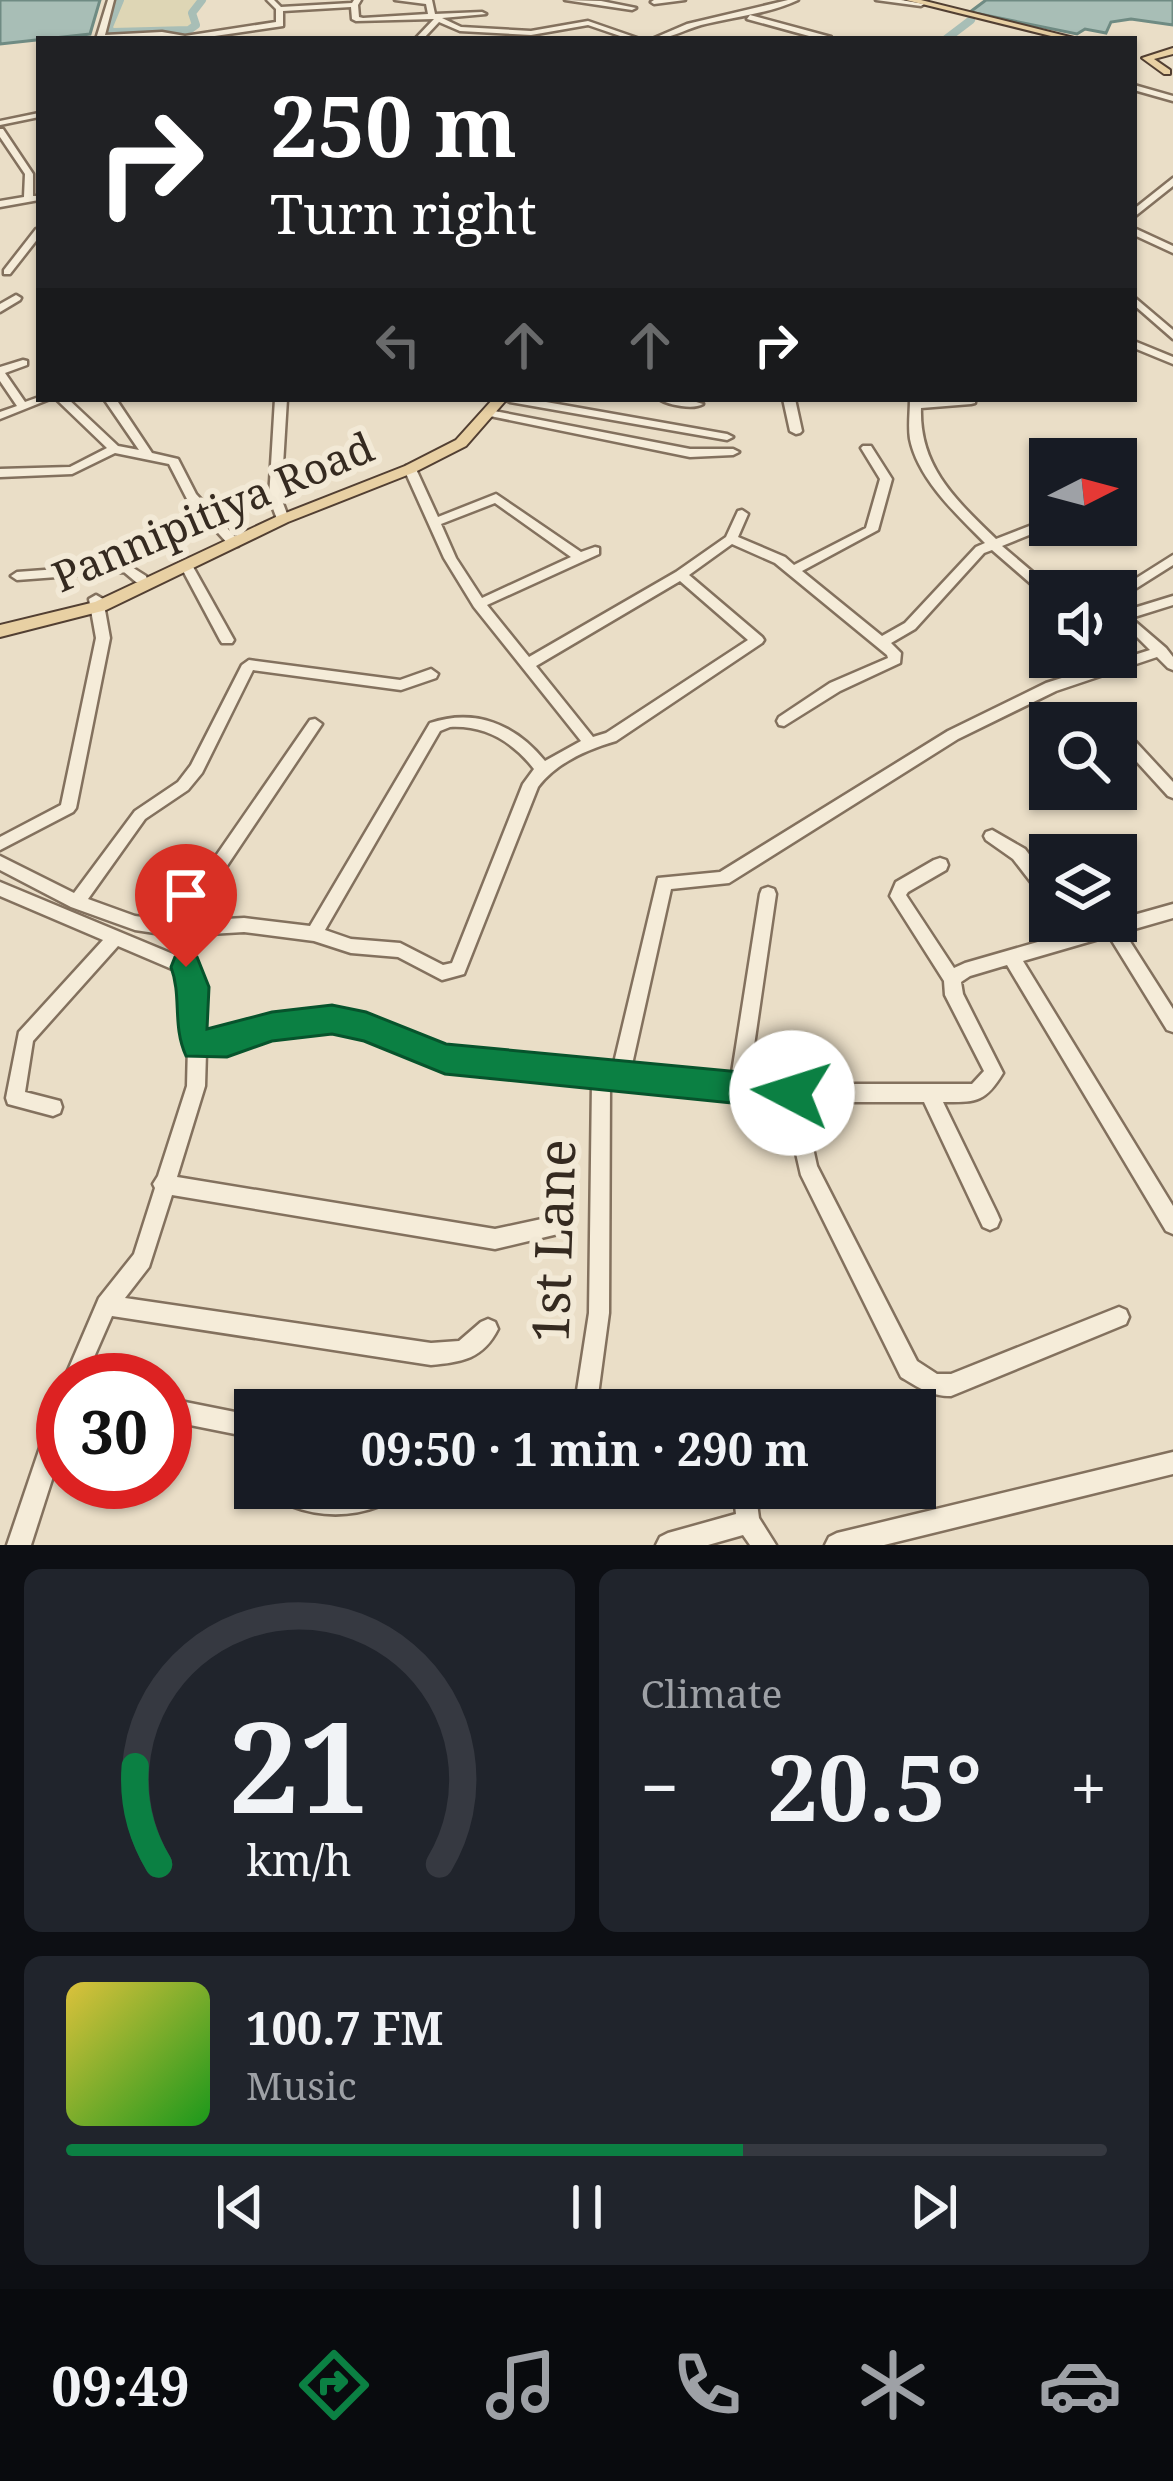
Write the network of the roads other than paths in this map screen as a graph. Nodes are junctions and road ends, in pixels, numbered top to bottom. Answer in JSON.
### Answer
{"nodes":[{"id":1,"x":111,"y":0,"type":"edge"},
{"id":2,"x":270,"y":0,"type":"edge"},
{"id":3,"x":398,"y":0,"type":"edge"},
{"id":4,"x":568,"y":0,"type":"edge"},
{"id":5,"x":682,"y":0,"type":"edge"},
{"id":6,"x":795,"y":0,"type":"edge"},
{"id":7,"x":880,"y":0,"type":"edge"},
{"id":8,"x":428,"y":1,"type":"edge"},
{"id":9,"x":356,"y":2,"type":"edge"},
{"id":10,"x":601,"y":2,"type":"edge"},
{"id":11,"x":654,"y":2,"type":"edge"},
{"id":12,"x":916,"y":2,"type":"edge"},
{"id":13,"x":338,"y":3,"type":"edge"},
{"id":14,"x":632,"y":8,"type":"dead end"},
{"id":15,"x":279,"y":10,"type":"junction"},
{"id":16,"x":482,"y":14,"type":"dead end"},
{"id":17,"x":747,"y":16,"type":"junction"},
{"id":18,"x":434,"y":18,"type":"junction"},
{"id":19,"x":356,"y":19,"type":"junction"},
{"id":20,"x":588,"y":23,"type":"junction"},
{"id":21,"x":531,"y":33,"type":"junction"},
{"id":22,"x":668,"y":33,"type":"junction"},
{"id":23,"x":101,"y":36,"type":"edge"},
{"id":24,"x":202,"y":36,"type":"edge"},
{"id":25,"x":359,"y":36,"type":"edge"},
{"id":26,"x":421,"y":36,"type":"edge"},
{"id":27,"x":537,"y":36,"type":"edge"},
{"id":28,"x":627,"y":36,"type":"edge"},
{"id":29,"x":662,"y":36,"type":"edge"},
{"id":30,"x":678,"y":36,"type":"edge"},
{"id":31,"x":817,"y":36,"type":"edge"},
{"id":32,"x":1047,"y":36,"type":"edge"},
{"id":33,"x":1170,"y":48,"type":"edge"},
{"id":34,"x":1137,"y":54,"type":"edge"},
{"id":35,"x":1137,"y":56,"type":"edge"},
{"id":36,"x":1170,"y":74,"type":"edge"},
{"id":37,"x":1137,"y":88,"type":"edge"},
{"id":38,"x":1173,"y":99,"type":"edge"},
{"id":39,"x":36,"y":116,"type":"edge"},
{"id":40,"x":0,"y":127,"type":"edge"},
{"id":41,"x":1173,"y":181,"type":"edge"},
{"id":42,"x":36,"y":199,"type":"edge"},
{"id":43,"x":0,"y":205,"type":"edge"},
{"id":44,"x":1137,"y":211,"type":"edge"},
{"id":45,"x":1137,"y":232,"type":"edge"},
{"id":46,"x":36,"y":235,"type":"edge"},
{"id":47,"x":1173,"y":250,"type":"edge"},
{"id":48,"x":7,"y":272,"type":"dead end"},
{"id":49,"x":16,"y":298,"type":"dead end"},
{"id":50,"x":1137,"y":303,"type":"edge"},
{"id":51,"x":0,"y":309,"type":"edge"},
{"id":52,"x":1173,"y":336,"type":"edge"},
{"id":53,"x":1137,"y":345,"type":"edge"},
{"id":54,"x":1173,"y":361,"type":"edge"},
{"id":55,"x":23,"y":363,"type":"dead end"},
{"id":56,"x":0,"y":372,"type":"edge"},
{"id":57,"x":36,"y":402,"type":"edge"},
{"id":58,"x":65,"y":402,"type":"edge"},
{"id":59,"x":112,"y":402,"type":"edge"},
{"id":60,"x":281,"y":402,"type":"edge"},
{"id":61,"x":527,"y":402,"type":"edge"},
{"id":62,"x":684,"y":402,"type":"edge"},
{"id":63,"x":790,"y":402,"type":"edge"},
{"id":64,"x":916,"y":402,"type":"edge"},
{"id":65,"x":492,"y":404,"type":"edge"},
{"id":66,"x":697,"y":404,"type":"dead end"},
{"id":67,"x":23,"y":407,"type":"junction"},
{"id":68,"x":0,"y":416,"type":"edge"},
{"id":69,"x":796,"y":431,"type":"dead end"},
{"id":70,"x":727,"y":437,"type":"dead end"},
{"id":71,"x":867,"y":448,"type":"dead end"},
{"id":72,"x":114,"y":449,"type":"junction"},
{"id":73,"x":734,"y":452,"type":"dead end"},
{"id":74,"x":147,"y":454,"type":"junction"},
{"id":75,"x":410,"y":469,"type":"junction"},
{"id":76,"x":0,"y":473,"type":"edge"},
{"id":77,"x":742,"y":514,"type":"dead end"},
{"id":78,"x":281,"y":516,"type":"junction"},
{"id":79,"x":436,"y":522,"type":"junction"},
{"id":80,"x":1029,"y":529,"type":"edge"},
{"id":81,"x":731,"y":539,"type":"junction"},
{"id":82,"x":231,"y":540,"type":"junction"},
{"id":83,"x":993,"y":542,"type":"junction"},
{"id":84,"x":1173,"y":559,"type":"edge"},
{"id":85,"x":186,"y":565,"type":"junction"},
{"id":86,"x":794,"y":570,"type":"junction"},
{"id":87,"x":1029,"y":574,"type":"edge"},
{"id":88,"x":681,"y":575,"type":"junction"},
{"id":89,"x":17,"y":576,"type":"dead end"},
{"id":90,"x":141,"y":579,"type":"junction"},
{"id":91,"x":1137,"y":583,"type":"edge"},
{"id":92,"x":1173,"y":600,"type":"edge"},
{"id":93,"x":98,"y":603,"type":"junction"},
{"id":94,"x":478,"y":604,"type":"junction"},
{"id":95,"x":1137,"y":610,"type":"edge"},
{"id":96,"x":0,"y":627,"type":"edge"},
{"id":97,"x":1137,"y":632,"type":"edge"},
{"id":98,"x":227,"y":640,"type":"dead end"},
{"id":99,"x":883,"y":642,"type":"junction"},
{"id":100,"x":1160,"y":651,"type":"junction"},
{"id":101,"x":530,"y":663,"type":"junction"},
{"id":102,"x":1173,"y":665,"type":"edge"},
{"id":103,"x":431,"y":674,"type":"dead end"},
{"id":104,"x":784,"y":721,"type":"dead end"},
{"id":105,"x":316,"y":724,"type":"dead end"},
{"id":106,"x":590,"y":743,"type":"junction"},
{"id":107,"x":1137,"y":753,"type":"edge"},
{"id":108,"x":543,"y":769,"type":"junction"},
{"id":109,"x":1173,"y":792,"type":"edge"},
{"id":110,"x":992,"y":836,"type":"dead end"},
{"id":111,"x":0,"y":844,"type":"edge"},
{"id":112,"x":0,"y":862,"type":"edge"},
{"id":113,"x":940,"y":865,"type":"dead end"},
{"id":114,"x":1029,"y":867,"type":"edge"},
{"id":115,"x":0,"y":889,"type":"edge"},
{"id":116,"x":768,"y":894,"type":"dead end"},
{"id":117,"x":77,"y":902,"type":"junction"},
{"id":118,"x":1173,"y":911,"type":"edge"},
{"id":119,"x":1137,"y":921,"type":"edge"},
{"id":120,"x":175,"y":929,"type":"junction"},
{"id":121,"x":314,"y":934,"type":"junction"},
{"id":122,"x":114,"y":939,"type":"junction"},
{"id":123,"x":1045,"y":942,"type":"edge"},
{"id":124,"x":1122,"y":942,"type":"edge"},
{"id":125,"x":1011,"y":957,"type":"junction"},
{"id":126,"x":952,"y":979,"type":"junction"},
{"id":127,"x":1173,"y":1024,"type":"edge"},
{"id":128,"x":197,"y":1045,"type":"junction"},
{"id":129,"x":610,"y":1076,"type":"junction"},
{"id":130,"x":739,"y":1089,"type":"junction"},
{"id":131,"x":792,"y":1093,"type":"junction"},
{"id":132,"x":930,"y":1095,"type":"junction"},
{"id":133,"x":53,"y":1107,"type":"dead end"},
{"id":134,"x":163,"y":1184,"type":"junction"},
{"id":135,"x":990,"y":1220,"type":"dead end"},
{"id":136,"x":1173,"y":1224,"type":"edge"},
{"id":137,"x":550,"y":1228,"type":"dead end"},
{"id":138,"x":106,"y":1305,"type":"junction"},
{"id":139,"x":1119,"y":1317,"type":"dead end"},
{"id":140,"x":488,"y":1329,"type":"dead end"},
{"id":141,"x":85,"y":1353,"type":"edge"},
{"id":142,"x":588,"y":1389,"type":"edge"},
{"id":143,"x":192,"y":1414,"type":"edge"},
{"id":144,"x":234,"y":1423,"type":"edge"},
{"id":145,"x":1173,"y":1463,"type":"edge"},
{"id":146,"x":36,"y":1485,"type":"edge"},
{"id":147,"x":746,"y":1509,"type":"edge"},
{"id":148,"x":748,"y":1522,"type":"junction"},
{"id":149,"x":14,"y":1544,"type":"edge"},
{"id":150,"x":668,"y":1545,"type":"edge"},
{"id":151,"x":764,"y":1545,"type":"edge"},
{"id":152,"x":837,"y":1545,"type":"edge"}],
"edges":[{"from":1,"to":23,"type":"street"},
{"from":2,"to":15,"type":"street"},
{"from":3,"to":8,"type":"street"},
{"from":4,"to":10,"type":"street"},
{"from":5,"to":11,"type":"street"},
{"from":6,"to":17,"type":"street"},
{"from":7,"to":12,"type":"street"},
{"from":8,"to":18,"type":"street"},
{"from":9,"to":13,"type":"street"},
{"from":9,"to":19,"type":"street"},
{"from":10,"to":14,"type":"street"},
{"from":10,"to":20,"type":"street"},
{"from":12,"to":32,"type":"main road"},
{"from":13,"to":15,"type":"street"},
{"from":15,"to":24,"type":"street"},
{"from":16,"to":18,"type":"street"},
{"from":17,"to":22,"type":"street"},
{"from":17,"to":31,"type":"street"},
{"from":18,"to":19,"type":"street"},
{"from":18,"to":21,"type":"street"},
{"from":18,"to":26,"type":"street"},
{"from":19,"to":25,"type":"street"},
{"from":20,"to":21,"type":"street"},
{"from":20,"to":28,"type":"street"},
{"from":21,"to":27,"type":"street"},
{"from":22,"to":29,"type":"street"},
{"from":22,"to":30,"type":"street"},
{"from":33,"to":34,"type":"main road"},
{"from":33,"to":36,"type":"main road"},
{"from":35,"to":36,"type":"main road"},
{"from":37,"to":38,"type":"street"},
{"from":39,"to":40,"type":"street"},
{"from":40,"to":42,"type":"street"},
{"from":41,"to":44,"type":"street"},
{"from":42,"to":43,"type":"street"},
{"from":45,"to":47,"type":"street"},
{"from":46,"to":48,"type":"street"},
{"from":49,"to":51,"type":"street"},
{"from":50,"to":52,"type":"street"},
{"from":53,"to":54,"type":"street"},
{"from":55,"to":56,"type":"street"},
{"from":56,"to":67,"type":"street"},
{"from":57,"to":67,"type":"street"},
{"from":58,"to":72,"type":"street"},
{"from":59,"to":74,"type":"street"},
{"from":60,"to":78,"type":"street"},
{"from":61,"to":70,"type":"street"},
{"from":62,"to":66,"type":"street"},
{"from":63,"to":69,"type":"street"},
{"from":64,"to":83,"type":"street"},
{"from":65,"to":73,"type":"street"},
{"from":65,"to":75,"type":"main road","name":"Pannipitiya Road"},
{"from":65,"to":78,"type":"main road","name":"Pannipitiya Road"},
{"from":67,"to":68,"type":"street"},
{"from":71,"to":86,"type":"street"},
{"from":72,"to":74,"type":"street"},
{"from":72,"to":76,"type":"street"},
{"from":74,"to":82,"type":"street"},
{"from":75,"to":78,"type":"main road","name":"Pannipitiya Road"},
{"from":75,"to":79,"type":"street"},
{"from":77,"to":81,"type":"street"},
{"from":78,"to":82,"type":"main road","name":"Pannipitiya Road"},
{"from":79,"to":94,"type":"street"},
{"from":79,"to":94,"type":"street"},
{"from":80,"to":83,"type":"street"},
{"from":81,"to":86,"type":"street"},
{"from":81,"to":88,"type":"street"},
{"from":82,"to":85,"type":"main road","name":"Pannipitiya Road"},
{"from":82,"to":90,"type":"main road","name":"Pannipitiya Road"},
{"from":83,"to":87,"type":"street"},
{"from":83,"to":99,"type":"street"},
{"from":84,"to":91,"type":"street"},
{"from":85,"to":93,"type":"main road","name":"Pannipitiya Road"},
{"from":85,"to":98,"type":"street"},
{"from":86,"to":99,"type":"street"},
{"from":88,"to":101,"type":"street"},
{"from":88,"to":106,"type":"street"},
{"from":89,"to":90,"type":"street"},
{"from":90,"to":93,"type":"main road","name":"Pannipitiya Road"},
{"from":92,"to":95,"type":"street"},
{"from":93,"to":96,"type":"main road","name":"Pannipitiya Road"},
{"from":93,"to":111,"type":"street"},
{"from":94,"to":101,"type":"street"},
{"from":97,"to":100,"type":"street"},
{"from":99,"to":104,"type":"street"},
{"from":100,"to":102,"type":"street"},
{"from":100,"to":129,"type":"street","name":"1st Lane"},
{"from":101,"to":106,"type":"street"},
{"from":103,"to":117,"type":"street"},
{"from":105,"to":120,"type":"street"},
{"from":106,"to":108,"type":"street"},
{"from":107,"to":109,"type":"street"},
{"from":108,"to":121,"type":"street"},
{"from":108,"to":121,"type":"street"},
{"from":110,"to":114,"type":"street"},
{"from":112,"to":117,"type":"street"},
{"from":113,"to":126,"type":"street"},
{"from":115,"to":122,"type":"street"},
{"from":116,"to":130,"type":"street"},
{"from":117,"to":120,"type":"street"},
{"from":118,"to":119,"type":"street"},
{"from":120,"to":121,"type":"street"},
{"from":122,"to":128,"type":"street"},
{"from":122,"to":133,"type":"street"},
{"from":123,"to":125,"type":"street"},
{"from":124,"to":127,"type":"street"},
{"from":125,"to":126,"type":"street"},
{"from":125,"to":136,"type":"street"},
{"from":126,"to":132,"type":"street"},
{"from":128,"to":129,"type":"street"},
{"from":128,"to":134,"type":"street"},
{"from":129,"to":130,"type":"street"},
{"from":129,"to":142,"type":"street","name":"1st Lane"},
{"from":130,"to":131,"type":"street"},
{"from":131,"to":132,"type":"street"},
{"from":131,"to":139,"type":"street"},
{"from":132,"to":135,"type":"street"},
{"from":134,"to":137,"type":"street"},
{"from":134,"to":138,"type":"street"},
{"from":138,"to":140,"type":"street"},
{"from":138,"to":141,"type":"street"},
{"from":143,"to":144,"type":"street"},
{"from":145,"to":152,"type":"street"},
{"from":146,"to":149,"type":"street"},
{"from":147,"to":148,"type":"street"},
{"from":148,"to":150,"type":"street"},
{"from":148,"to":151,"type":"street"}]}
